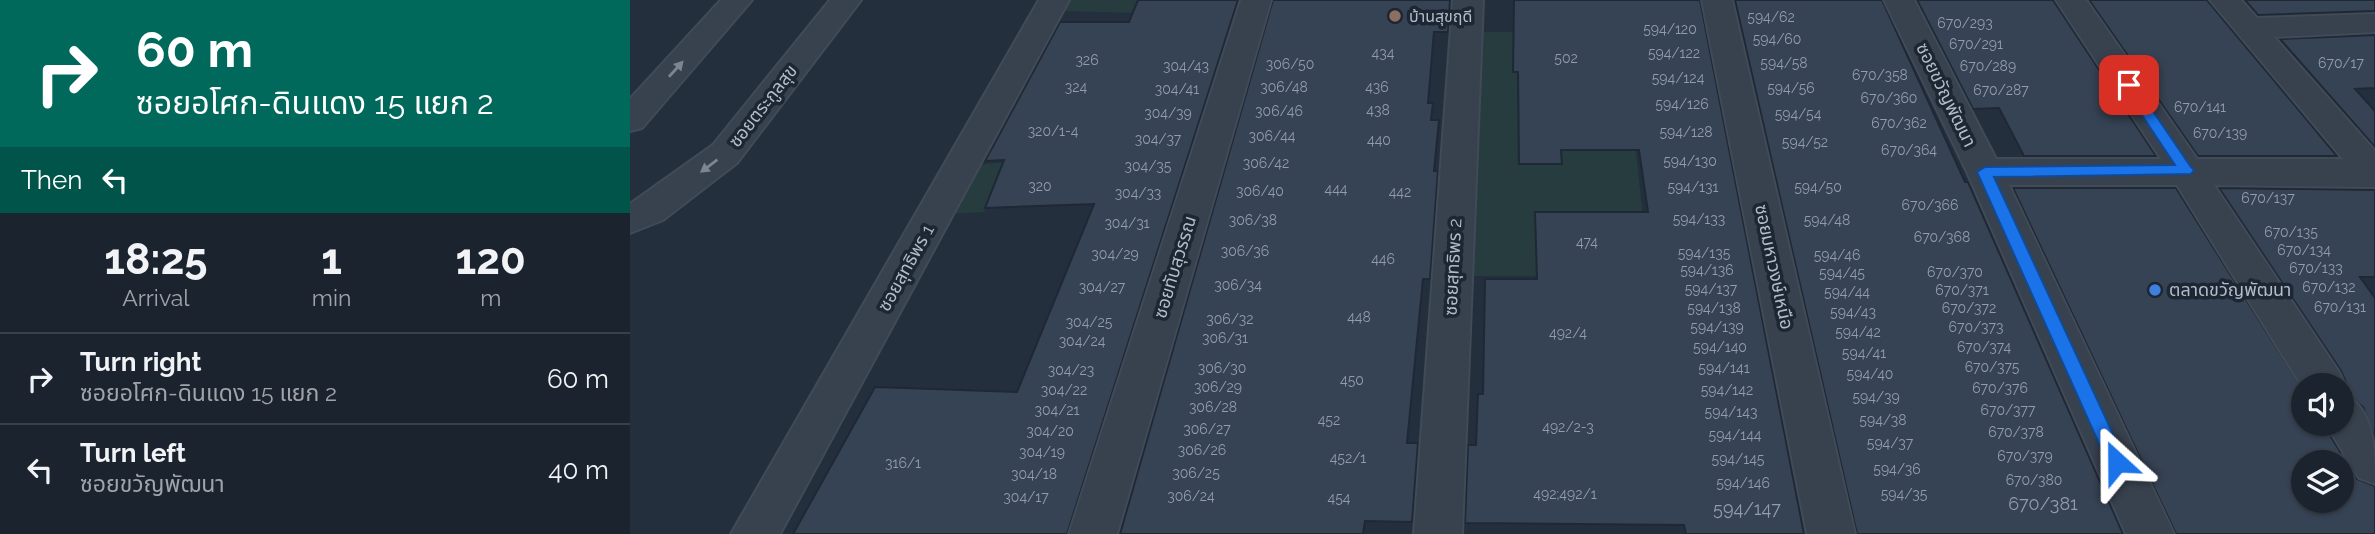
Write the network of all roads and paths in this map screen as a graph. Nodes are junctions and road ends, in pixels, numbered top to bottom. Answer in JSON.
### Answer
{"nodes":[{"id":1,"x":737,"y":0,"type":"edge"},
{"id":2,"x":846,"y":0,"type":"edge"},
{"id":3,"x":1054,"y":0,"type":"edge"},
{"id":4,"x":1256,"y":0,"type":"edge"},
{"id":5,"x":1468,"y":0,"type":"edge"},
{"id":6,"x":1717,"y":0,"type":"edge"},
{"id":7,"x":1899,"y":0,"type":"edge"},
{"id":8,"x":2071,"y":0,"type":"edge"},
{"id":9,"x":2225,"y":0,"type":"edge"},
{"id":10,"x":2375,"y":23,"type":"edge"},
{"id":11,"x":2250,"y":28,"type":"junction"},
{"id":12,"x":630,"y":120,"type":"edge"},
{"id":13,"x":2186,"y":170,"type":"junction"},
{"id":14,"x":1985,"y":172,"type":"junction"},
{"id":15,"x":2374,"y":172,"type":"edge"},
{"id":16,"x":637,"y":206,"type":"edge"},
{"id":17,"x":2316,"y":373,"type":"edge"},
{"id":18,"x":2354,"y":431,"type":"edge"},
{"id":19,"x":2375,"y":464,"type":"edge"},
{"id":20,"x":755,"y":534,"type":"edge"},
{"id":21,"x":1093,"y":534,"type":"edge"},
{"id":22,"x":1438,"y":534,"type":"edge"},
{"id":23,"x":1831,"y":534,"type":"edge"},
{"id":24,"x":2150,"y":534,"type":"edge"}],
"edges":[{"from":12,"to":1,"type":"street","one_way":true},
{"from":2,"to":16,"type":"street","name":"ซอยตระกูลสุข","one_way":true},
{"from":3,"to":20,"type":"street","name":"ซอยสุทธิพร 1"},
{"from":4,"to":21,"type":"street","name":"ซอยทับสุวรรณ"},
{"from":5,"to":22,"type":"street","name":"ซอยสุทธิพร 2"},
{"from":6,"to":23,"type":"street","name":"ซอยมหาวงษ์เหนือ"},
{"from":7,"to":14,"type":"street","name":"ซอยขวัญพัฒนา"},
{"from":8,"to":13,"type":"street"},
{"from":9,"to":11,"type":"street"},
{"from":10,"to":11,"type":"street"},
{"from":11,"to":15,"type":"street"},
{"from":13,"to":14,"type":"street"},
{"from":13,"to":15,"type":"street"},
{"from":13,"to":17,"type":"street"},
{"from":14,"to":24,"type":"street","name":"ซอยขวัญพัฒนา"},
{"from":18,"to":19,"type":"street"}]}
